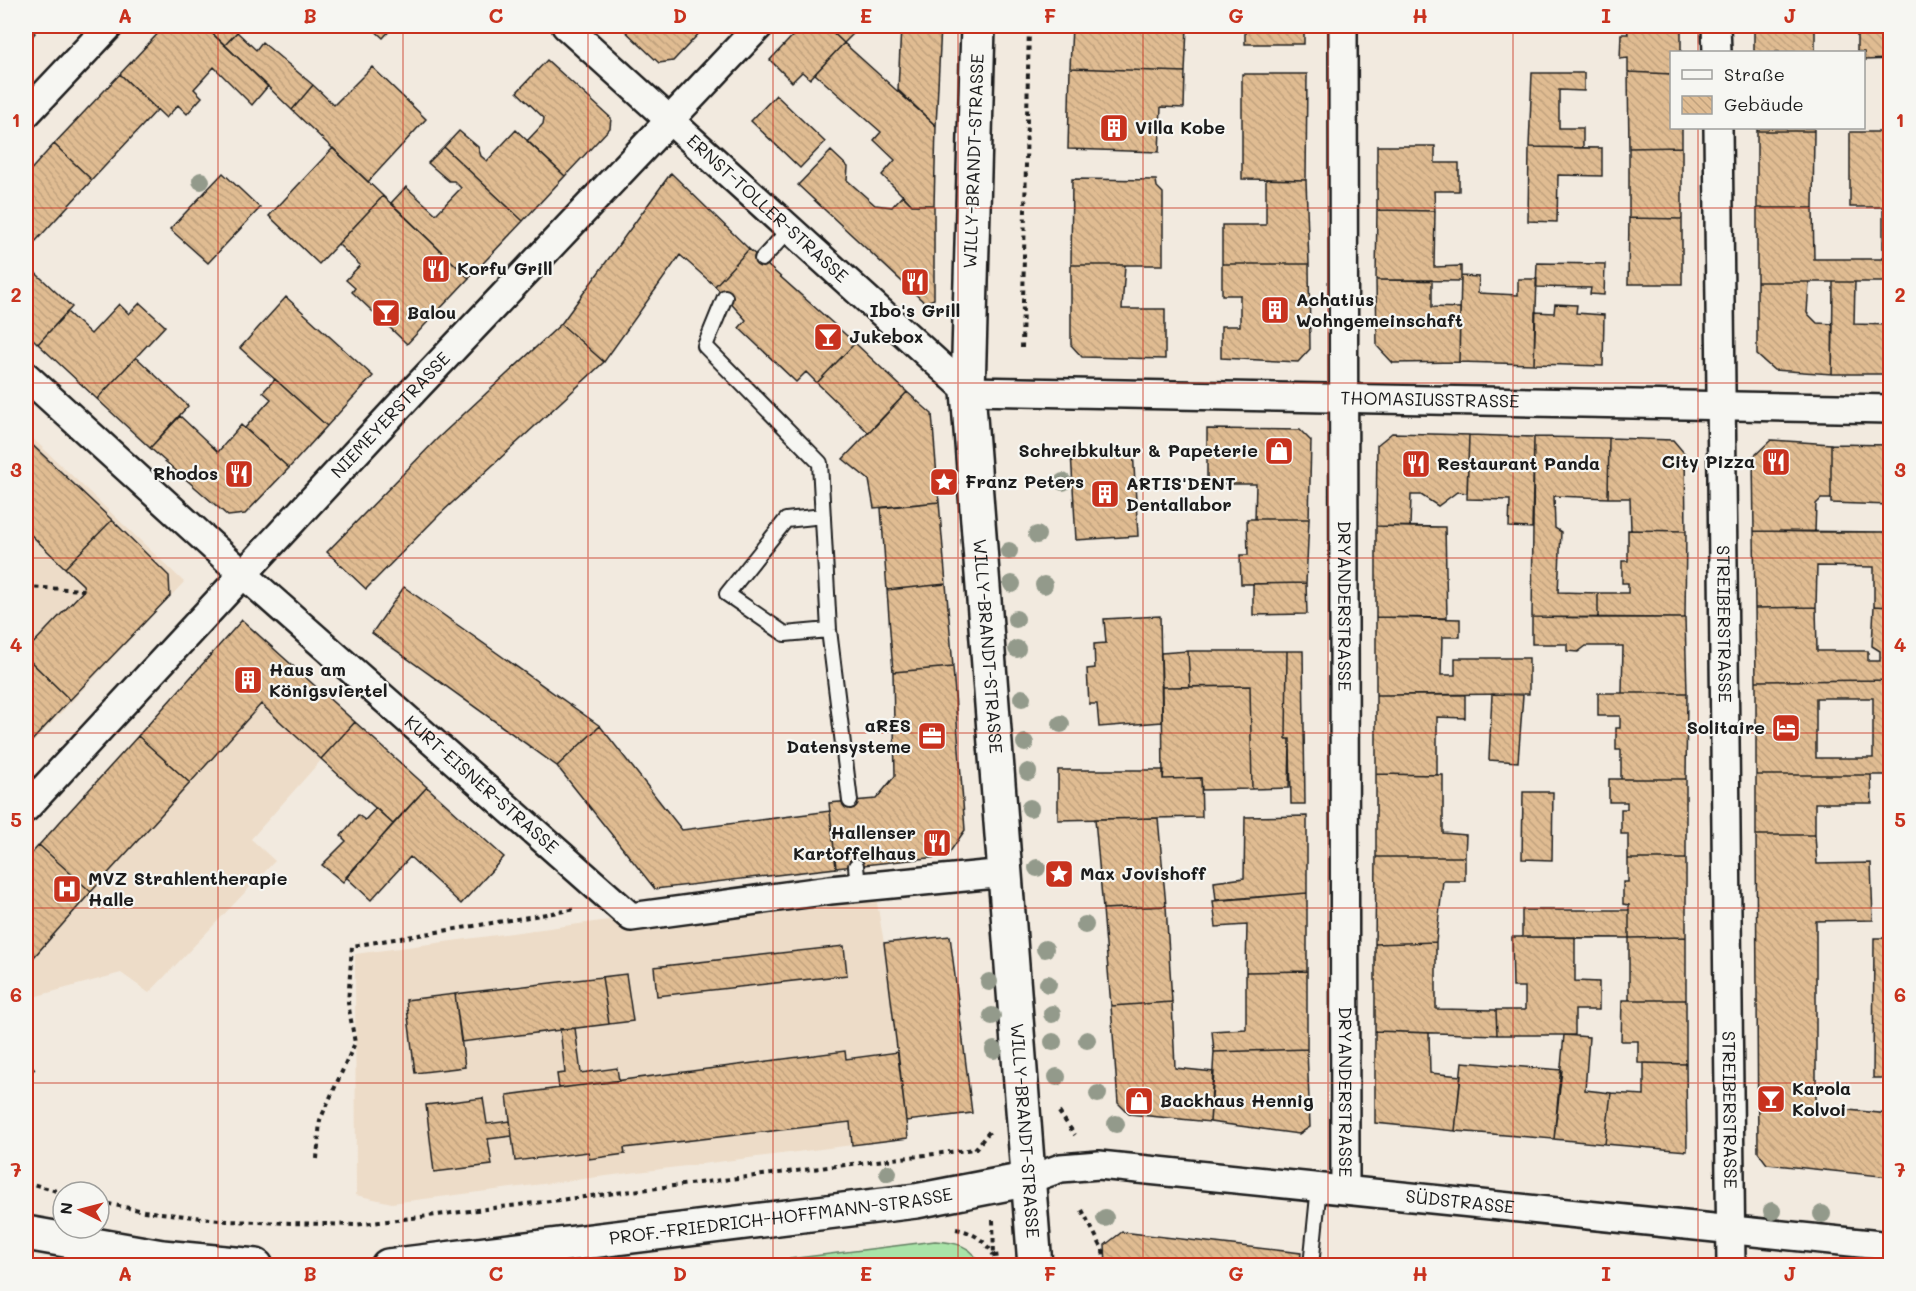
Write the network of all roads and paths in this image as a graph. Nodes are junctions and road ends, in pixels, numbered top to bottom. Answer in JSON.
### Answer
{"nodes":[{"id":1,"x":109,"y":26,"type":"edge"},
{"id":2,"x":566,"y":26,"type":"edge"},
{"id":3,"x":759,"y":26,"type":"edge"},
{"id":4,"x":978,"y":26,"type":"edge"},
{"id":5,"x":1029,"y":26,"type":"edge"},
{"id":6,"x":1343,"y":26,"type":"edge"},
{"id":7,"x":1716,"y":26,"type":"edge"},
{"id":8,"x":1717,"y":51,"type":"edge"},
{"id":9,"x":26,"y":114,"type":"edge"},
{"id":10,"x":669,"y":120,"type":"junction"},
{"id":11,"x":1718,"y":129,"type":"edge"},
{"id":12,"x":789,"y":230,"type":"junction"},
{"id":13,"x":762,"y":259,"type":"dead end"},
{"id":14,"x":725,"y":297,"type":"dead end"},
{"id":15,"x":1022,"y":348,"type":"dead end"},
{"id":16,"x":26,"y":376,"type":"edge"},
{"id":17,"x":968,"y":391,"type":"junction"},
{"id":18,"x":1345,"y":398,"type":"junction"},
{"id":19,"x":1720,"y":404,"type":"junction"},
{"id":20,"x":1890,"y":409,"type":"edge"},
{"id":21,"x":823,"y":516,"type":"junction"},
{"id":22,"x":243,"y":574,"type":"junction"},
{"id":23,"x":26,"y":587,"type":"edge"},
{"id":24,"x":84,"y":590,"type":"dead end"},
{"id":25,"x":829,"y":630,"type":"junction"},
{"id":26,"x":850,"y":801,"type":"dead end"},
{"id":27,"x":26,"y":808,"type":"edge"},
{"id":28,"x":1006,"y":873,"type":"junction"},
{"id":29,"x":615,"y":904,"type":"junction"},
{"id":30,"x":34,"y":1068,"type":"dead end"},
{"id":31,"x":26,"y":1076,"type":"edge"},
{"id":32,"x":993,"y":1124,"type":"dead end"},
{"id":33,"x":317,"y":1159,"type":"dead end"},
{"id":34,"x":1030,"y":1179,"type":"junction"},
{"id":35,"x":26,"y":1182,"type":"edge"},
{"id":36,"x":1332,"y":1187,"type":"junction"},
{"id":37,"x":51,"y":1189,"type":"edge"},
{"id":38,"x":111,"y":1205,"type":"edge"},
{"id":39,"x":1082,"y":1210,"type":"dead end"},
{"id":40,"x":1730,"y":1230,"type":"junction"},
{"id":41,"x":26,"y":1233,"type":"edge"},
{"id":42,"x":1890,"y":1246,"type":"edge"},
{"id":43,"x":256,"y":1266,"type":"edge"},
{"id":44,"x":388,"y":1266,"type":"edge"},
{"id":45,"x":1035,"y":1266,"type":"edge"},
{"id":46,"x":1104,"y":1266,"type":"edge"},
{"id":47,"x":1311,"y":1266,"type":"edge"},
{"id":48,"x":1731,"y":1266,"type":"edge"}],
"edges":[{"from":1,"to":9,"type":"street"},
{"from":2,"to":10,"type":"street","name":"ERNST-TOLLER-STRASSE"},
{"from":3,"to":10,"type":"street","name":"NIEMEYERSTRASSE"},
{"from":4,"to":17,"type":"street","name":"WILLY-BRANDT-STRASSE"},
{"from":5,"to":15,"type":"path"},
{"from":6,"to":18,"type":"street","name":"DRYANDERSTRASSE"},
{"from":7,"to":8,"type":"street"},
{"from":10,"to":12,"type":"street","name":"ERNST-TOLLER-STRASSE"},
{"from":10,"to":22,"type":"street","name":"NIEMEYERSTRASSE"},
{"from":11,"to":19,"type":"street","name":"STREIBERSTRASSE"},
{"from":12,"to":13,"type":"lane"},
{"from":12,"to":17,"type":"street","name":"ERNST-TOLLER-STRASSE"},
{"from":14,"to":21,"type":"lane"},
{"from":16,"to":22,"type":"street","name":"KURT-EISNER-STRASSE"},
{"from":17,"to":18,"type":"street","name":"THOMASIUSSTRASSE"},
{"from":17,"to":28,"type":"street","name":"WILLY-BRANDT-STRASSE"},
{"from":18,"to":19,"type":"street","name":"THOMASIUSSTRASSE"},
{"from":18,"to":36,"type":"street","name":"DRYANDERSTRASSE"},
{"from":19,"to":20,"type":"street","name":"THOMASIUSSTRASSE"},
{"from":19,"to":40,"type":"street","name":"STREIBERSTRASSE"},
{"from":21,"to":25,"type":"lane"},
{"from":21,"to":25,"type":"lane"},
{"from":22,"to":27,"type":"street","name":"NIEMEYERSTRASSE"},
{"from":22,"to":29,"type":"street","name":"KURT-EISNER-STRASSE"},
{"from":23,"to":24,"type":"path"},
{"from":25,"to":26,"type":"lane"},
{"from":28,"to":29,"type":"street","name":"KURT-EISNER-STRASSE"},
{"from":28,"to":34,"type":"street","name":"WILLY-BRANDT-STRASSE"},
{"from":29,"to":33,"type":"path"},
{"from":30,"to":31,"type":"path"},
{"from":32,"to":38,"type":"path"},
{"from":34,"to":36,"type":"street","name":"SÜDSTRASSE"},
{"from":34,"to":44,"type":"street","name":"PROF.-FRIEDRICH-HOFFMANN-STRASSE"},
{"from":34,"to":45,"type":"street","name":"WILLY-BRANDT-STRASSE"},
{"from":35,"to":37,"type":"path"},
{"from":36,"to":40,"type":"street","name":"SÜDSTRASSE"},
{"from":36,"to":47,"type":"lane"},
{"from":39,"to":46,"type":"path"},
{"from":40,"to":42,"type":"street","name":"SÜDSTRASSE"},
{"from":40,"to":48,"type":"street","name":"STREIBERSTRASSE"},
{"from":41,"to":43,"type":"street"}]}
